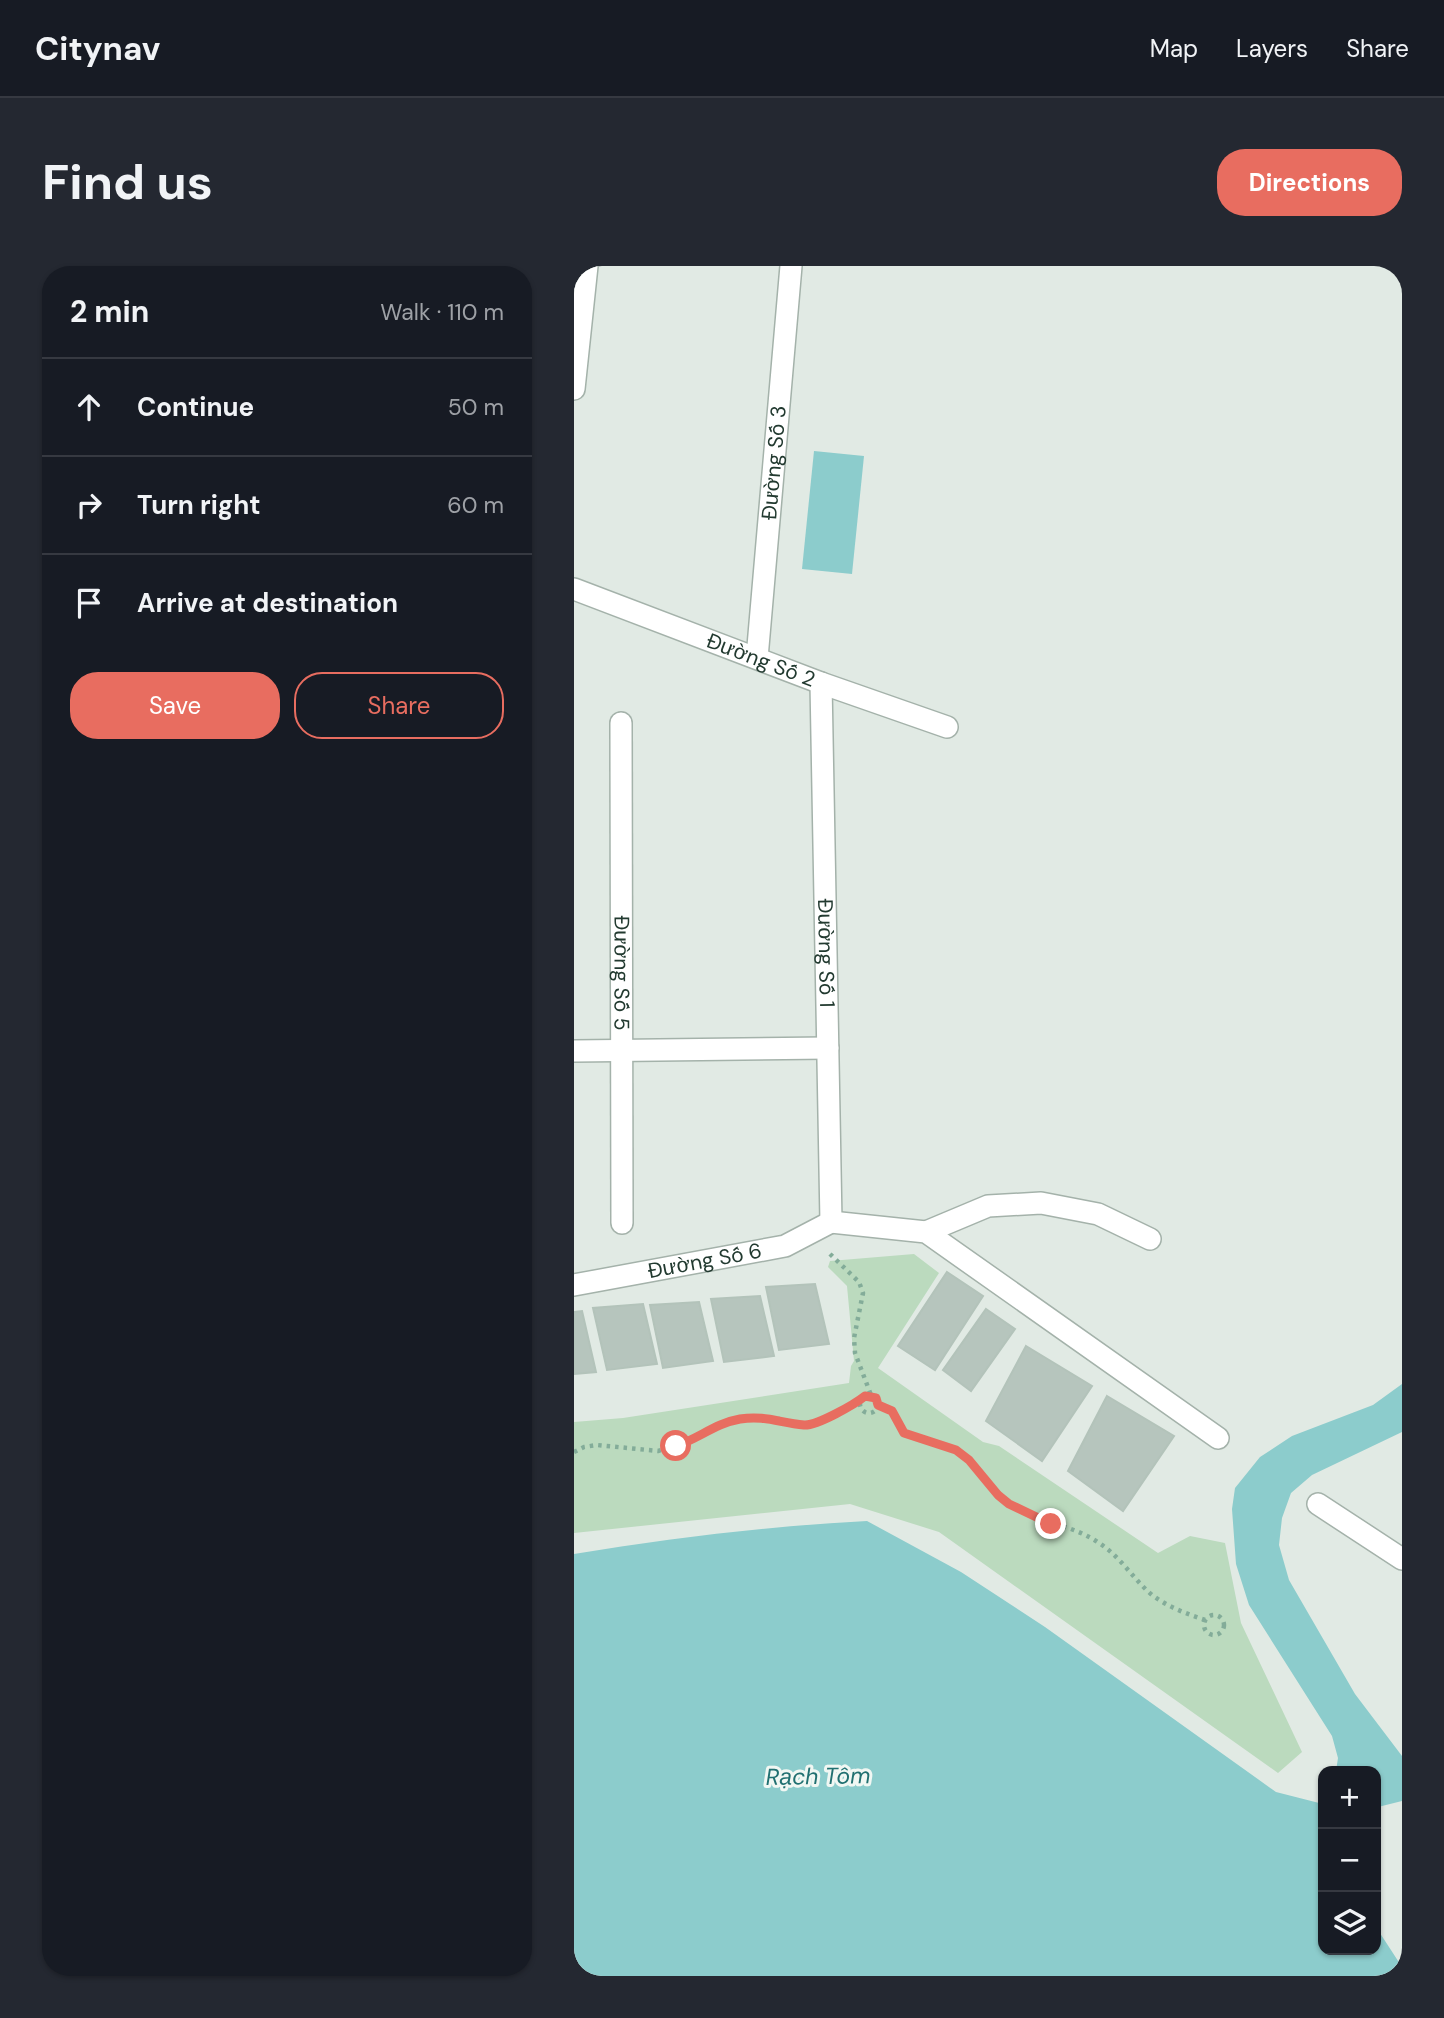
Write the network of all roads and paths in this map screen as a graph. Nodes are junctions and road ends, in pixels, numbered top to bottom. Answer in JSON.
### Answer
{"nodes":[{"id":1,"x":587,"y":266,"type":"edge"},
{"id":2,"x":790,"y":266,"type":"edge"},
{"id":3,"x":574,"y":389,"type":"edge"},
{"id":4,"x":574,"y":589,"type":"edge"},
{"id":5,"x":757,"y":658,"type":"junction"},
{"id":6,"x":821,"y":683,"type":"junction"},
{"id":7,"x":621,"y":723,"type":"dead end"},
{"id":8,"x":947,"y":727,"type":"dead end"},
{"id":9,"x":828,"y":1048,"type":"junction"},
{"id":10,"x":622,"y":1050,"type":"junction"},
{"id":11,"x":574,"y":1051,"type":"edge"},
{"id":12,"x":831,"y":1222,"type":"junction"},
{"id":13,"x":622,"y":1223,"type":"dead end"},
{"id":14,"x":926,"y":1232,"type":"junction"},
{"id":15,"x":1150,"y":1239,"type":"dead end"},
{"id":16,"x":831,"y":1254,"type":"dead end"},
{"id":17,"x":574,"y":1285,"type":"edge"},
{"id":18,"x":871,"y":1395,"type":"junction"},
{"id":19,"x":860,"y":1402,"type":"junction"},
{"id":20,"x":878,"y":1405,"type":"junction"},
{"id":21,"x":1218,"y":1438,"type":"dead end"},
{"id":22,"x":574,"y":1452,"type":"edge"},
{"id":23,"x":1318,"y":1504,"type":"dead end"},
{"id":24,"x":1402,"y":1559,"type":"edge"},
{"id":25,"x":1205,"y":1620,"type":"junction"}],
"edges":[{"from":1,"to":3,"type":"street"},
{"from":2,"to":5,"type":"street","name":"Đường Số 3"},
{"from":4,"to":5,"type":"street","name":"Đường Số 2"},
{"from":5,"to":6,"type":"street","name":"Đường Số 2"},
{"from":6,"to":8,"type":"street","name":"Đường Số 2"},
{"from":6,"to":9,"type":"street","name":"Đường Số 1"},
{"from":7,"to":10,"type":"street","name":"Đường Số 5"},
{"from":9,"to":10,"type":"street"},
{"from":9,"to":12,"type":"street","name":"Đường Số 1"},
{"from":10,"to":11,"type":"street"},
{"from":10,"to":13,"type":"street","name":"Đường Số 5"},
{"from":12,"to":14,"type":"street"},
{"from":12,"to":17,"type":"street","name":"Đường Số 6"},
{"from":14,"to":15,"type":"street"},
{"from":14,"to":21,"type":"street"},
{"from":16,"to":18,"type":"path"},
{"from":18,"to":19,"type":"path"},
{"from":18,"to":20,"type":"path"},
{"from":19,"to":20,"type":"path"},
{"from":19,"to":22,"type":"path"},
{"from":20,"to":25,"type":"path"},
{"from":23,"to":24,"type":"street"},
{"from":25,"to":25,"type":"path"}]}
